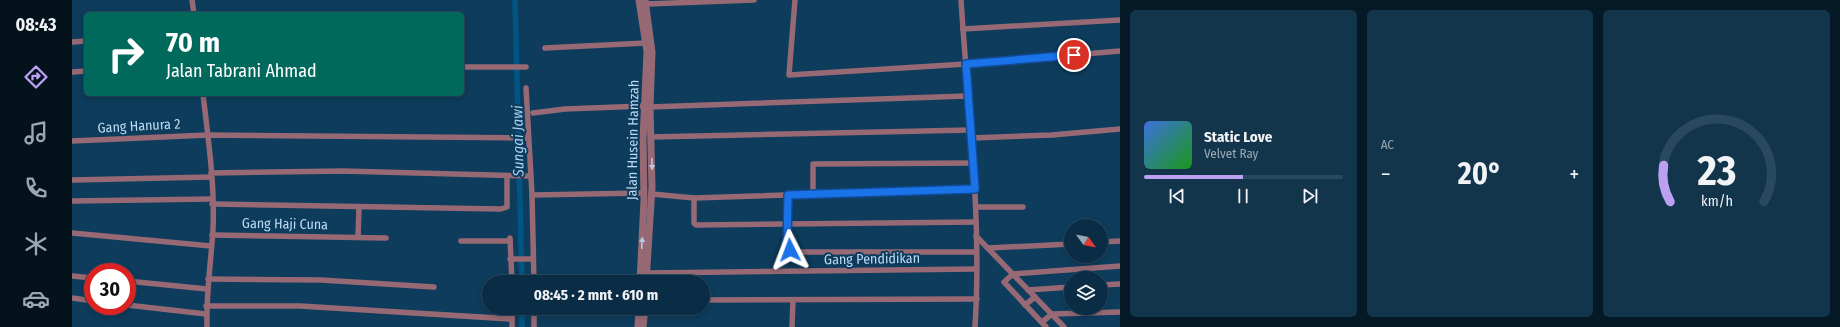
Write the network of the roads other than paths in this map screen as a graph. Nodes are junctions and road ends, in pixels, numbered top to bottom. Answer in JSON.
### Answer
{"nodes":[{"id":1,"x":192,"y":0,"type":"edge"},
{"id":2,"x":754,"y":0,"type":"edge"},
{"id":3,"x":795,"y":0,"type":"edge"},
{"id":4,"x":961,"y":0,"type":"edge"},
{"id":5,"x":643,"y":1,"type":"edge"},
{"id":6,"x":194,"y":12,"type":"edge"},
{"id":7,"x":1120,"y":20,"type":"edge"},
{"id":8,"x":963,"y":29,"type":"junction"},
{"id":9,"x":84,"y":41,"type":"edge"},
{"id":10,"x":72,"y":42,"type":"edge"},
{"id":11,"x":646,"y":43,"type":"junction"},
{"id":12,"x":545,"y":48,"type":"dead end"},
{"id":13,"x":1120,"y":51,"type":"edge"},
{"id":14,"x":966,"y":64,"type":"junction"},
{"id":15,"x":464,"y":67,"type":"edge"},
{"id":16,"x":523,"y":67,"type":"dead end"},
{"id":17,"x":84,"y":71,"type":"edge"},
{"id":18,"x":72,"y":72,"type":"edge"},
{"id":19,"x":526,"y":88,"type":"dead end"},
{"id":20,"x":203,"y":96,"type":"edge"},
{"id":21,"x":967,"y":96,"type":"junction"},
{"id":22,"x":647,"y":106,"type":"junction"},
{"id":23,"x":533,"y":113,"type":"dead end"},
{"id":24,"x":1120,"y":129,"type":"edge"},
{"id":25,"x":970,"y":130,"type":"junction"},
{"id":26,"x":208,"y":135,"type":"junction"},
{"id":27,"x":651,"y":137,"type":"junction"},
{"id":28,"x":526,"y":138,"type":"junction"},
{"id":29,"x":971,"y":138,"type":"junction"},
{"id":30,"x":72,"y":141,"type":"edge"},
{"id":31,"x":973,"y":163,"type":"junction"},
{"id":32,"x":211,"y":175,"type":"junction"},
{"id":33,"x":509,"y":176,"type":"junction"},
{"id":34,"x":527,"y":176,"type":"junction"},
{"id":35,"x":72,"y":180,"type":"edge"},
{"id":36,"x":975,"y":189,"type":"junction"},
{"id":37,"x":644,"y":193,"type":"junction"},
{"id":38,"x":652,"y":194,"type":"junction"},
{"id":39,"x":813,"y":194,"type":"junction"},
{"id":40,"x":532,"y":195,"type":"junction"},
{"id":41,"x":788,"y":195,"type":"junction"},
{"id":42,"x":694,"y":198,"type":"junction"},
{"id":43,"x":72,"y":201,"type":"edge"},
{"id":44,"x":212,"y":201,"type":"junction"},
{"id":45,"x":359,"y":207,"type":"junction"},
{"id":46,"x":976,"y":207,"type":"junction"},
{"id":47,"x":1023,"y":207,"type":"dead end"},
{"id":48,"x":976,"y":222,"type":"junction"},
{"id":49,"x":789,"y":224,"type":"junction"},
{"id":50,"x":72,"y":233,"type":"edge"},
{"id":51,"x":212,"y":235,"type":"junction"},
{"id":52,"x":976,"y":236,"type":"junction"},
{"id":53,"x":358,"y":237,"type":"junction"},
{"id":54,"x":386,"y":238,"type":"dead end"},
{"id":55,"x":461,"y":241,"type":"dead end"},
{"id":56,"x":1120,"y":241,"type":"edge"},
{"id":57,"x":1108,"y":242,"type":"edge"},
{"id":58,"x":1064,"y":244,"type":"edge"},
{"id":59,"x":211,"y":246,"type":"junction"},
{"id":60,"x":988,"y":248,"type":"junction"},
{"id":61,"x":976,"y":252,"type":"junction"},
{"id":62,"x":512,"y":259,"type":"junction"},
{"id":63,"x":533,"y":259,"type":"junction"},
{"id":64,"x":1120,"y":266,"type":"edge"},
{"id":65,"x":976,"y":269,"type":"junction"},
{"id":66,"x":648,"y":273,"type":"joint"},
{"id":67,"x":1013,"y":274,"type":"junction"},
{"id":68,"x":512,"y":275,"type":"edge"},
{"id":69,"x":534,"y":275,"type":"edge"},
{"id":70,"x":640,"y":275,"type":"edge"},
{"id":71,"x":72,"y":276,"type":"edge"},
{"id":72,"x":84,"y":277,"type":"edge"},
{"id":73,"x":208,"y":280,"type":"junction"},
{"id":74,"x":136,"y":282,"type":"edge"},
{"id":75,"x":1120,"y":284,"type":"edge"},
{"id":76,"x":1108,"y":285,"type":"edge"},
{"id":77,"x":434,"y":287,"type":"dead end"},
{"id":78,"x":1064,"y":287,"type":"edge"},
{"id":79,"x":207,"y":289,"type":"junction"},
{"id":80,"x":1028,"y":290,"type":"junction"},
{"id":81,"x":1035,"y":297,"type":"junction"},
{"id":82,"x":72,"y":298,"type":"edge"},
{"id":83,"x":977,"y":299,"type":"junction"},
{"id":84,"x":84,"y":300,"type":"edge"},
{"id":85,"x":710,"y":300,"type":"edge"},
{"id":86,"x":793,"y":300,"type":"junction"},
{"id":87,"x":1025,"y":305,"type":"junction"},
{"id":88,"x":136,"y":306,"type":"edge"},
{"id":89,"x":206,"y":306,"type":"junction"},
{"id":90,"x":1120,"y":312,"type":"edge"},
{"id":91,"x":206,"y":314,"type":"junction"},
{"id":92,"x":1052,"y":314,"type":"junction"},
{"id":93,"x":512,"y":315,"type":"edge"},
{"id":94,"x":534,"y":315,"type":"edge"},
{"id":95,"x":639,"y":315,"type":"edge"},
{"id":96,"x":645,"y":315,"type":"edge"},
{"id":97,"x":512,"y":319,"type":"junction"},
{"id":98,"x":1042,"y":322,"type":"junction"},
{"id":99,"x":207,"y":327,"type":"edge"},
{"id":100,"x":512,"y":327,"type":"edge"},
{"id":101,"x":534,"y":327,"type":"edge"},
{"id":102,"x":638,"y":327,"type":"edge"},
{"id":103,"x":644,"y":327,"type":"edge"},
{"id":104,"x":792,"y":327,"type":"edge"},
{"id":105,"x":975,"y":327,"type":"edge"},
{"id":106,"x":1046,"y":327,"type":"edge"},
{"id":107,"x":1064,"y":327,"type":"edge"}],
"edges":[{"from":1,"to":6,"type":"street"},
{"from":2,"to":5,"type":"street"},
{"from":3,"to":14,"type":"street"},
{"from":4,"to":8,"type":"street"},
{"from":5,"to":11,"type":"street","name":"Jalan Husein Hamzah"},
{"from":5,"to":22,"type":"street","name":"Jalan Husein Hamzah"},
{"from":7,"to":8,"type":"street"},
{"from":8,"to":14,"type":"street"},
{"from":9,"to":10,"type":"street"},
{"from":11,"to":12,"type":"street"},
{"from":11,"to":22,"type":"street","name":"Jalan Husein Hamzah"},
{"from":13,"to":14,"type":"street"},
{"from":14,"to":21,"type":"street"},
{"from":15,"to":16,"type":"street"},
{"from":17,"to":18,"type":"street"},
{"from":19,"to":28,"type":"street"},
{"from":20,"to":26,"type":"street"},
{"from":21,"to":22,"type":"street"},
{"from":21,"to":25,"type":"street"},
{"from":22,"to":23,"type":"street"},
{"from":22,"to":27,"type":"street","name":"Jalan Husein Hamzah"},
{"from":22,"to":37,"type":"street","name":"Jalan Husein Hamzah"},
{"from":24,"to":29,"type":"street"},
{"from":25,"to":27,"type":"street"},
{"from":25,"to":29,"type":"street"},
{"from":26,"to":28,"type":"street","name":"Gang Hanura 2"},
{"from":26,"to":30,"type":"street","name":"Gang Hanura 2"},
{"from":26,"to":32,"type":"street"},
{"from":27,"to":38,"type":"street","name":"Jalan Husein Hamzah","one_way":true},
{"from":28,"to":34,"type":"street"},
{"from":29,"to":31,"type":"street"},
{"from":31,"to":36,"type":"street"},
{"from":31,"to":39,"type":"street"},
{"from":32,"to":33,"type":"street"},
{"from":32,"to":35,"type":"street"},
{"from":32,"to":44,"type":"street"},
{"from":33,"to":34,"type":"street"},
{"from":33,"to":45,"type":"street"},
{"from":34,"to":40,"type":"street"},
{"from":36,"to":39,"type":"street"},
{"from":36,"to":46,"type":"street"},
{"from":37,"to":40,"type":"street"},
{"from":70,"to":37,"type":"street","name":"Jalan Husein Hamzah","one_way":true},
{"from":38,"to":42,"type":"street"},
{"from":38,"to":66,"type":"street","name":"Jalan Husein Hamzah"},
{"from":39,"to":41,"type":"street"},
{"from":40,"to":63,"type":"street"},
{"from":41,"to":42,"type":"street"},
{"from":41,"to":49,"type":"street"},
{"from":42,"to":49,"type":"street"},
{"from":43,"to":44,"type":"street"},
{"from":44,"to":45,"type":"street"},
{"from":44,"to":51,"type":"street"},
{"from":45,"to":53,"type":"street"},
{"from":46,"to":47,"type":"street"},
{"from":46,"to":48,"type":"street"},
{"from":48,"to":49,"type":"street"},
{"from":48,"to":52,"type":"street"},
{"from":49,"to":61,"type":"street"},
{"from":50,"to":59,"type":"street"},
{"from":51,"to":53,"type":"street","name":"Gang Haji Cuna"},
{"from":51,"to":59,"type":"street"},
{"from":52,"to":60,"type":"street"},
{"from":52,"to":61,"type":"street"},
{"from":53,"to":54,"type":"street","name":"Gang Haji Cuna"},
{"from":55,"to":62,"type":"street"},
{"from":56,"to":57,"type":"street"},
{"from":58,"to":60,"type":"street"},
{"from":59,"to":73,"type":"street"},
{"from":60,"to":67,"type":"street"},
{"from":61,"to":65,"type":"street"},
{"from":62,"to":63,"type":"street"},
{"from":62,"to":68,"type":"street"},
{"from":63,"to":69,"type":"street"},
{"from":64,"to":67,"type":"street"},
{"from":65,"to":66,"type":"street","name":"Gang Pendidikan"},
{"from":65,"to":83,"type":"street"},
{"from":67,"to":80,"type":"street"},
{"from":67,"to":87,"type":"street"},
{"from":71,"to":72,"type":"street"},
{"from":73,"to":77,"type":"street"},
{"from":73,"to":79,"type":"street"},
{"from":74,"to":79,"type":"street"},
{"from":75,"to":76,"type":"street"},
{"from":78,"to":80,"type":"street"},
{"from":79,"to":89,"type":"street"},
{"from":80,"to":81,"type":"street"},
{"from":81,"to":87,"type":"street"},
{"from":81,"to":92,"type":"street"},
{"from":82,"to":84,"type":"street"},
{"from":83,"to":86,"type":"street"},
{"from":83,"to":105,"type":"street"},
{"from":85,"to":86,"type":"street"},
{"from":86,"to":104,"type":"street"},
{"from":87,"to":98,"type":"street"},
{"from":88,"to":91,"type":"street"},
{"from":89,"to":91,"type":"street"},
{"from":89,"to":97,"type":"street"},
{"from":90,"to":92,"type":"street"},
{"from":91,"to":99,"type":"street"},
{"from":92,"to":98,"type":"street"},
{"from":92,"to":107,"type":"street"},
{"from":93,"to":97,"type":"street"},
{"from":94,"to":101,"type":"street"},
{"from":95,"to":102,"type":"street"},
{"from":96,"to":103,"type":"street"},
{"from":97,"to":100,"type":"street"},
{"from":98,"to":106,"type":"street"}]}
